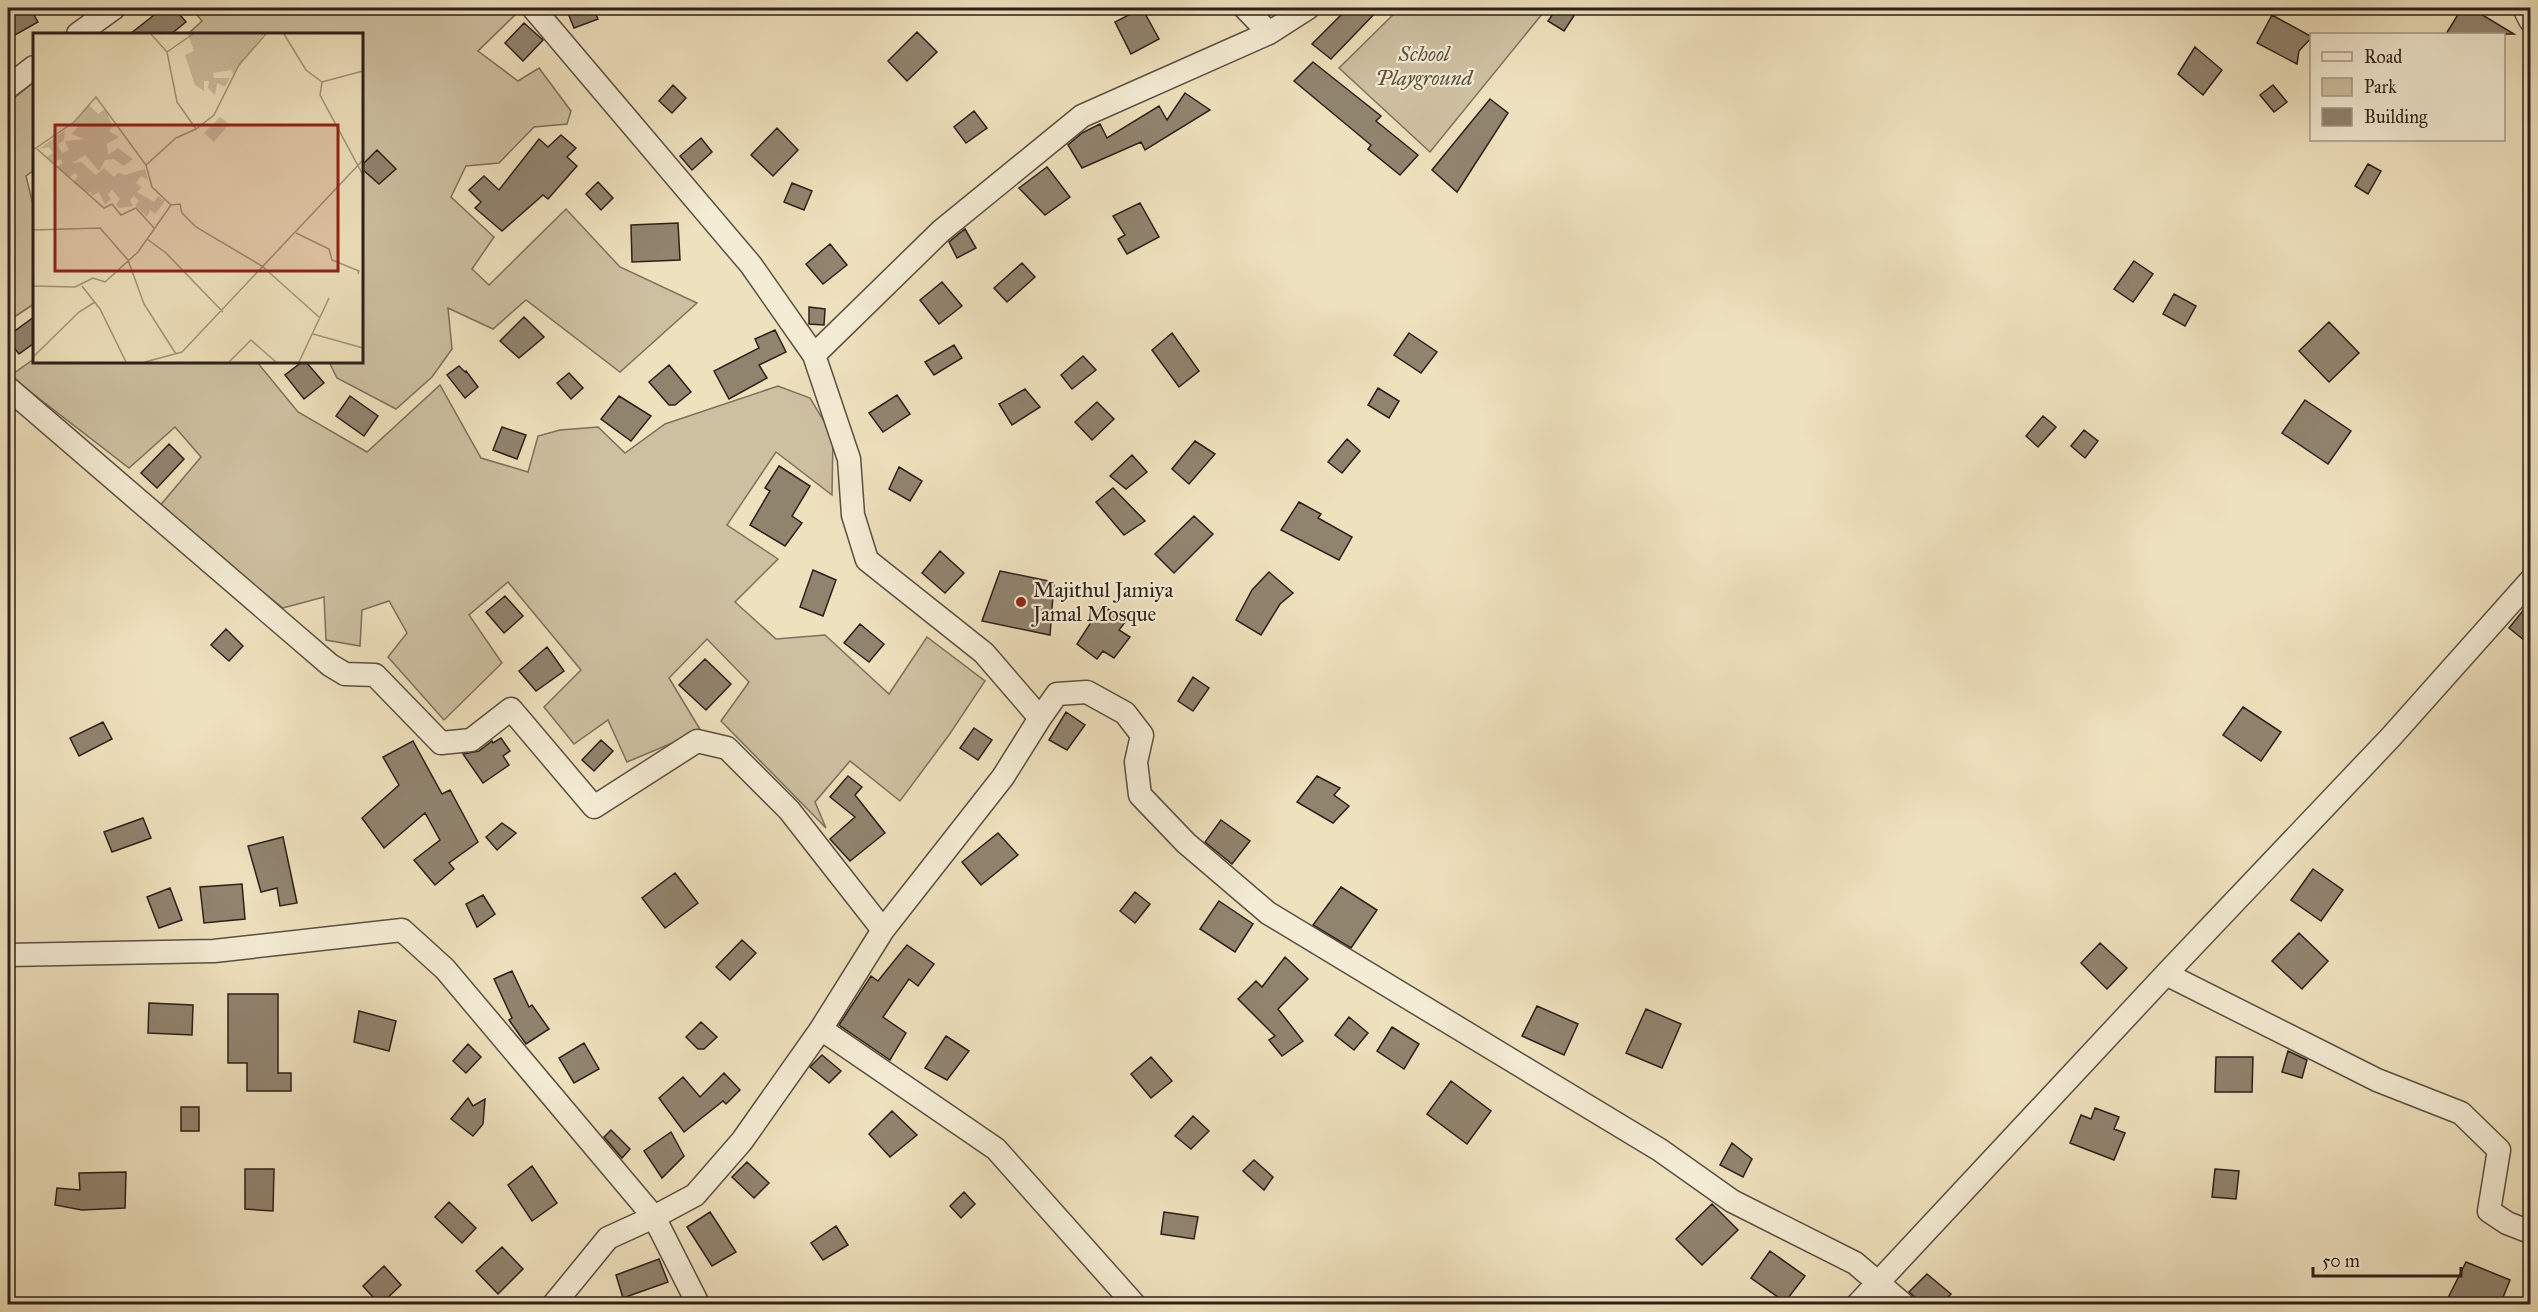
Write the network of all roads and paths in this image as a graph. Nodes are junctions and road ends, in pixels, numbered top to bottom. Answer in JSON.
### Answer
{"nodes":[{"id":1,"x":114,"y":8,"type":"edge"},
{"id":2,"x":533,"y":8,"type":"edge"},
{"id":3,"x":1245,"y":8,"type":"edge"},
{"id":4,"x":1308,"y":8,"type":"edge"},
{"id":5,"x":2524,"y":8,"type":"edge"},
{"id":6,"x":2530,"y":20,"type":"edge"},
{"id":7,"x":79,"y":33,"type":"edge"},
{"id":8,"x":1269,"y":33,"type":"junction"},
{"id":9,"x":33,"y":68,"type":"edge"},
{"id":10,"x":8,"y":87,"type":"edge"},
{"id":11,"x":814,"y":355,"type":"junction"},
{"id":12,"x":8,"y":387,"type":"edge"},
{"id":13,"x":2530,"y":581,"type":"edge"},
{"id":14,"x":1040,"y":718,"type":"junction"},
{"id":15,"x":883,"y":930,"type":"junction"},
{"id":16,"x":8,"y":955,"type":"edge"},
{"id":17,"x":2166,"y":974,"type":"junction"},
{"id":18,"x":821,"y":1029,"type":"junction"},
{"id":19,"x":654,"y":1217,"type":"junction"},
{"id":20,"x":2530,"y":1232,"type":"edge"},
{"id":21,"x":1878,"y":1283,"type":"junction"},
{"id":22,"x":554,"y":1305,"type":"edge"},
{"id":23,"x":698,"y":1305,"type":"edge"},
{"id":24,"x":1134,"y":1305,"type":"edge"},
{"id":25,"x":1858,"y":1305,"type":"edge"},
{"id":26,"x":1903,"y":1305,"type":"edge"}],
"edges":[{"from":1,"to":7,"type":"street"},
{"from":2,"to":11,"type":"street"},
{"from":3,"to":8,"type":"street"},
{"from":4,"to":8,"type":"street"},
{"from":5,"to":6,"type":"street"},
{"from":8,"to":11,"type":"street"},
{"from":9,"to":10,"type":"street"},
{"from":11,"to":14,"type":"street"},
{"from":12,"to":15,"type":"street"},
{"from":13,"to":17,"type":"street"},
{"from":14,"to":15,"type":"street"},
{"from":14,"to":21,"type":"street"},
{"from":15,"to":18,"type":"street"},
{"from":16,"to":19,"type":"street"},
{"from":17,"to":20,"type":"street"},
{"from":17,"to":21,"type":"street"},
{"from":18,"to":19,"type":"street"},
{"from":18,"to":24,"type":"street"},
{"from":19,"to":22,"type":"street"},
{"from":19,"to":23,"type":"street"},
{"from":21,"to":25,"type":"street"},
{"from":21,"to":26,"type":"street"}]}
